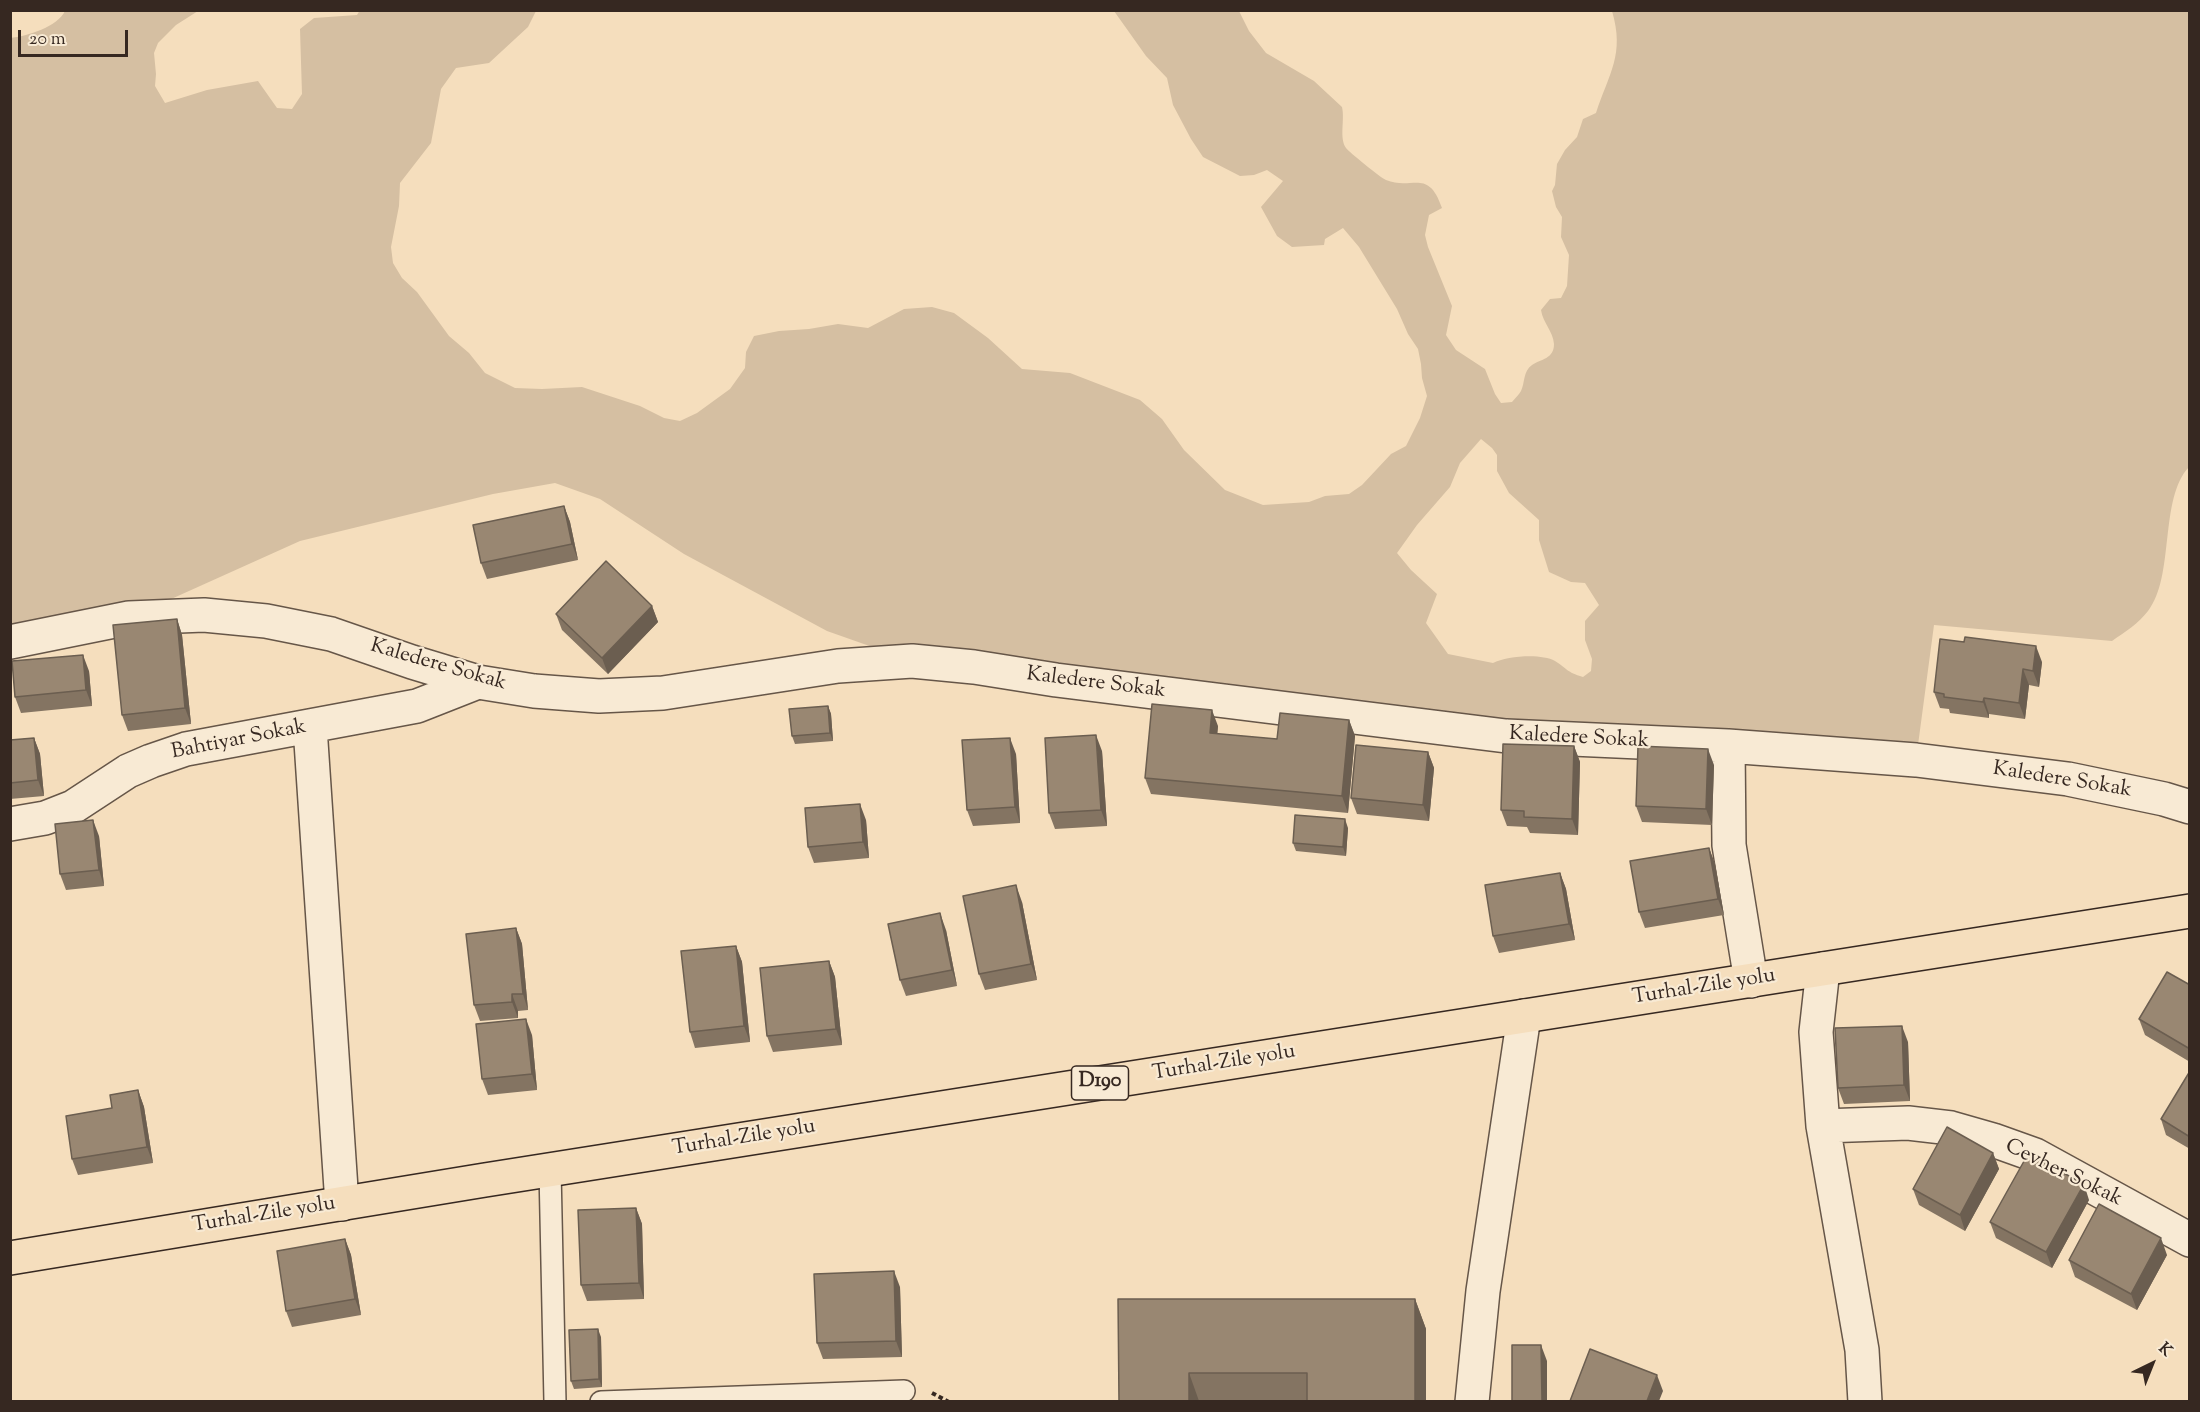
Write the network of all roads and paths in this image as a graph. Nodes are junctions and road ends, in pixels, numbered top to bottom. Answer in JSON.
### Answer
{"nodes":[{"id":1,"x":10,"y":642,"type":"edge"},
{"id":2,"x":478,"y":682,"type":"junction"},
{"id":3,"x":310,"y":727,"type":"junction"},
{"id":4,"x":1728,"y":746,"type":"junction"},
{"id":5,"x":2190,"y":807,"type":"edge"},
{"id":6,"x":10,"y":824,"type":"edge"},
{"id":7,"x":2190,"y":911,"type":"edge"},
{"id":8,"x":1823,"y":969,"type":"junction"},
{"id":9,"x":1751,"y":981,"type":"junction"},
{"id":10,"x":1524,"y":1016,"type":"junction"},
{"id":11,"x":1823,"y":1126,"type":"junction"},
{"id":12,"x":550,"y":1170,"type":"junction"},
{"id":13,"x":342,"y":1204,"type":"junction"},
{"id":14,"x":2190,"y":1240,"type":"edge"},
{"id":15,"x":10,"y":1258,"type":"edge"},
{"id":16,"x":904,"y":1390,"type":"dead end"},
{"id":17,"x":555,"y":1401,"type":"edge"},
{"id":18,"x":601,"y":1401,"type":"edge"},
{"id":19,"x":1472,"y":1401,"type":"edge"},
{"id":20,"x":1865,"y":1401,"type":"edge"}],
"edges":[{"from":1,"to":2,"type":"street","name":"Kaledere Sokak"},
{"from":2,"to":3,"type":"street","name":"Bahtiyar Sokak"},
{"from":2,"to":4,"type":"street","name":"Kaledere Sokak"},
{"from":3,"to":6,"type":"street","name":"Bahtiyar Sokak"},
{"from":3,"to":13,"type":"street"},
{"from":4,"to":5,"type":"street","name":"Kaledere Sokak"},
{"from":4,"to":9,"type":"street"},
{"from":7,"to":8,"type":"main road","name":"Turhal-Zile yolu","number":"D190"},
{"from":8,"to":9,"type":"main road","name":"Turhal-Zile yolu","number":"D190"},
{"from":8,"to":11,"type":"street"},
{"from":9,"to":10,"type":"main road","name":"Turhal-Zile yolu","number":"D190"},
{"from":10,"to":12,"type":"main road","name":"Turhal-Zile yolu","number":"D190"},
{"from":10,"to":19,"type":"street"},
{"from":11,"to":14,"type":"street","name":"Cevher Sokak"},
{"from":11,"to":20,"type":"street"},
{"from":12,"to":13,"type":"main road","name":"Turhal-Zile yolu","number":"D190"},
{"from":12,"to":17,"type":"lane"},
{"from":13,"to":15,"type":"main road","name":"Turhal-Zile yolu","number":"D190"},
{"from":16,"to":18,"type":"lane"}]}
